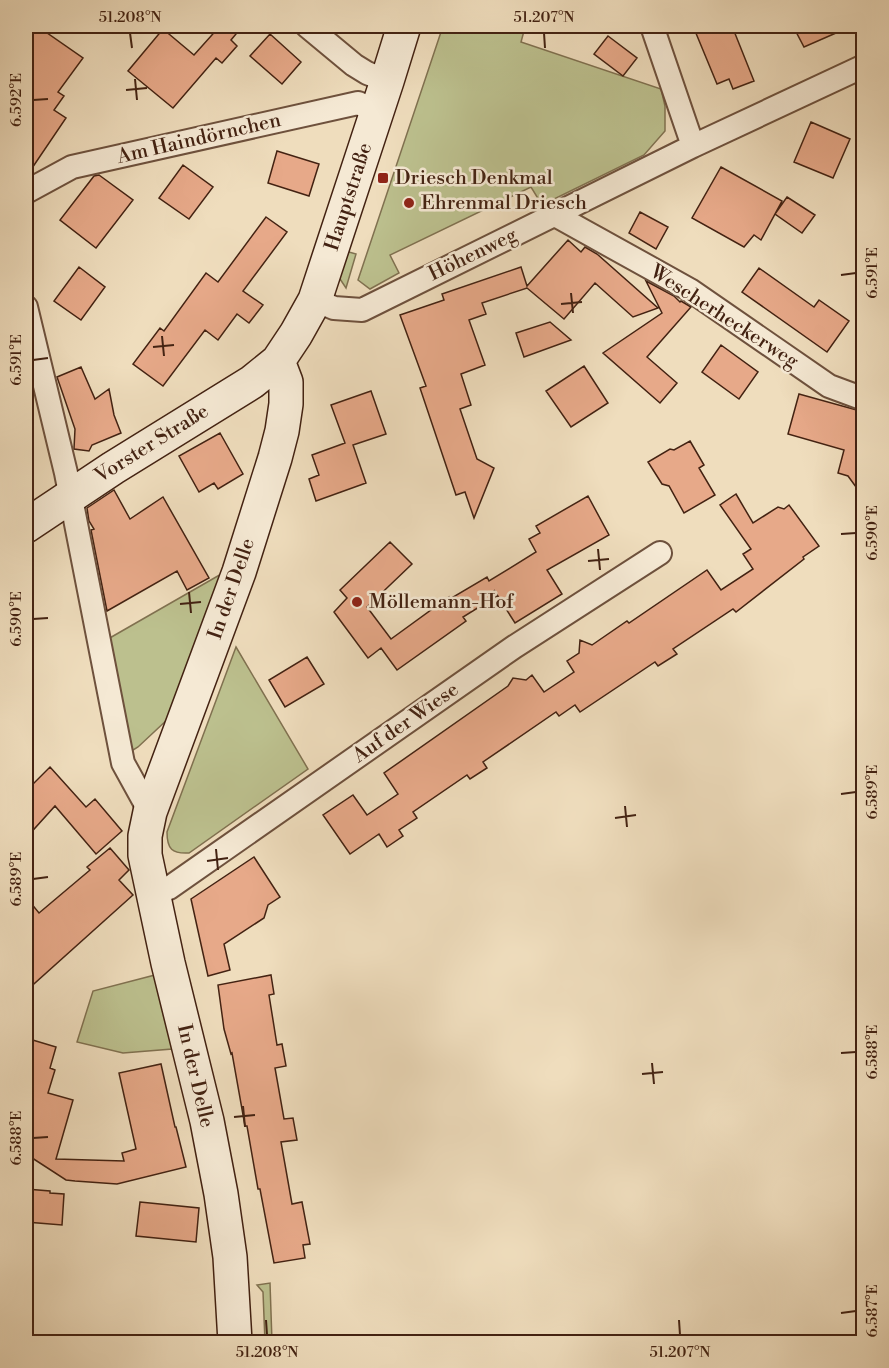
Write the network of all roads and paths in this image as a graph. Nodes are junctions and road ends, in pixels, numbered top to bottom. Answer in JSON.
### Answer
{"nodes":[{"id":1,"x":307,"y":26,"type":"edge"},
{"id":2,"x":404,"y":26,"type":"edge"},
{"id":3,"x":652,"y":26,"type":"edge"},
{"id":4,"x":864,"y":66,"type":"edge"},
{"id":5,"x":382,"y":96,"type":"junction"},
{"id":6,"x":693,"y":146,"type":"junction"},
{"id":7,"x":26,"y":192,"type":"edge"},
{"id":8,"x":555,"y":214,"type":"junction"},
{"id":9,"x":315,"y":300,"type":"junction"},
{"id":10,"x":26,"y":308,"type":"edge"},
{"id":11,"x":278,"y":361,"type":"junction"},
{"id":12,"x":864,"y":399,"type":"edge"},
{"id":13,"x":71,"y":496,"type":"junction"},
{"id":14,"x":26,"y":526,"type":"edge"},
{"id":15,"x":660,"y":553,"type":"dead end"},
{"id":16,"x":150,"y":812,"type":"junction"},
{"id":17,"x":153,"y":894,"type":"junction"},
{"id":18,"x":235,"y":1342,"type":"edge"}],
"edges":[{"from":1,"to":5,"type":"street"},
{"from":2,"to":5,"type":"street","name":"Hauptstraße"},
{"from":3,"to":6,"type":"street"},
{"from":4,"to":6,"type":"street","name":"Höhenweg"},
{"from":5,"to":7,"type":"street","name":"Am Haindörnchen"},
{"from":5,"to":9,"type":"street","name":"Hauptstraße"},
{"from":6,"to":8,"type":"street","name":"Höhenweg"},
{"from":8,"to":9,"type":"street","name":"Höhenweg"},
{"from":8,"to":12,"type":"street","name":"Wescherheckerweg"},
{"from":9,"to":11,"type":"street","name":"Hauptstraße"},
{"from":10,"to":13,"type":"street"},
{"from":11,"to":13,"type":"street","name":"Vorster Straße"},
{"from":11,"to":16,"type":"street","name":"In der Delle"},
{"from":13,"to":14,"type":"street","name":"Vorster Straße"},
{"from":13,"to":16,"type":"street"},
{"from":15,"to":17,"type":"street","name":"Auf der Wiese"},
{"from":16,"to":17,"type":"street","name":"In der Delle"},
{"from":17,"to":18,"type":"street","name":"In der Delle"}]}
